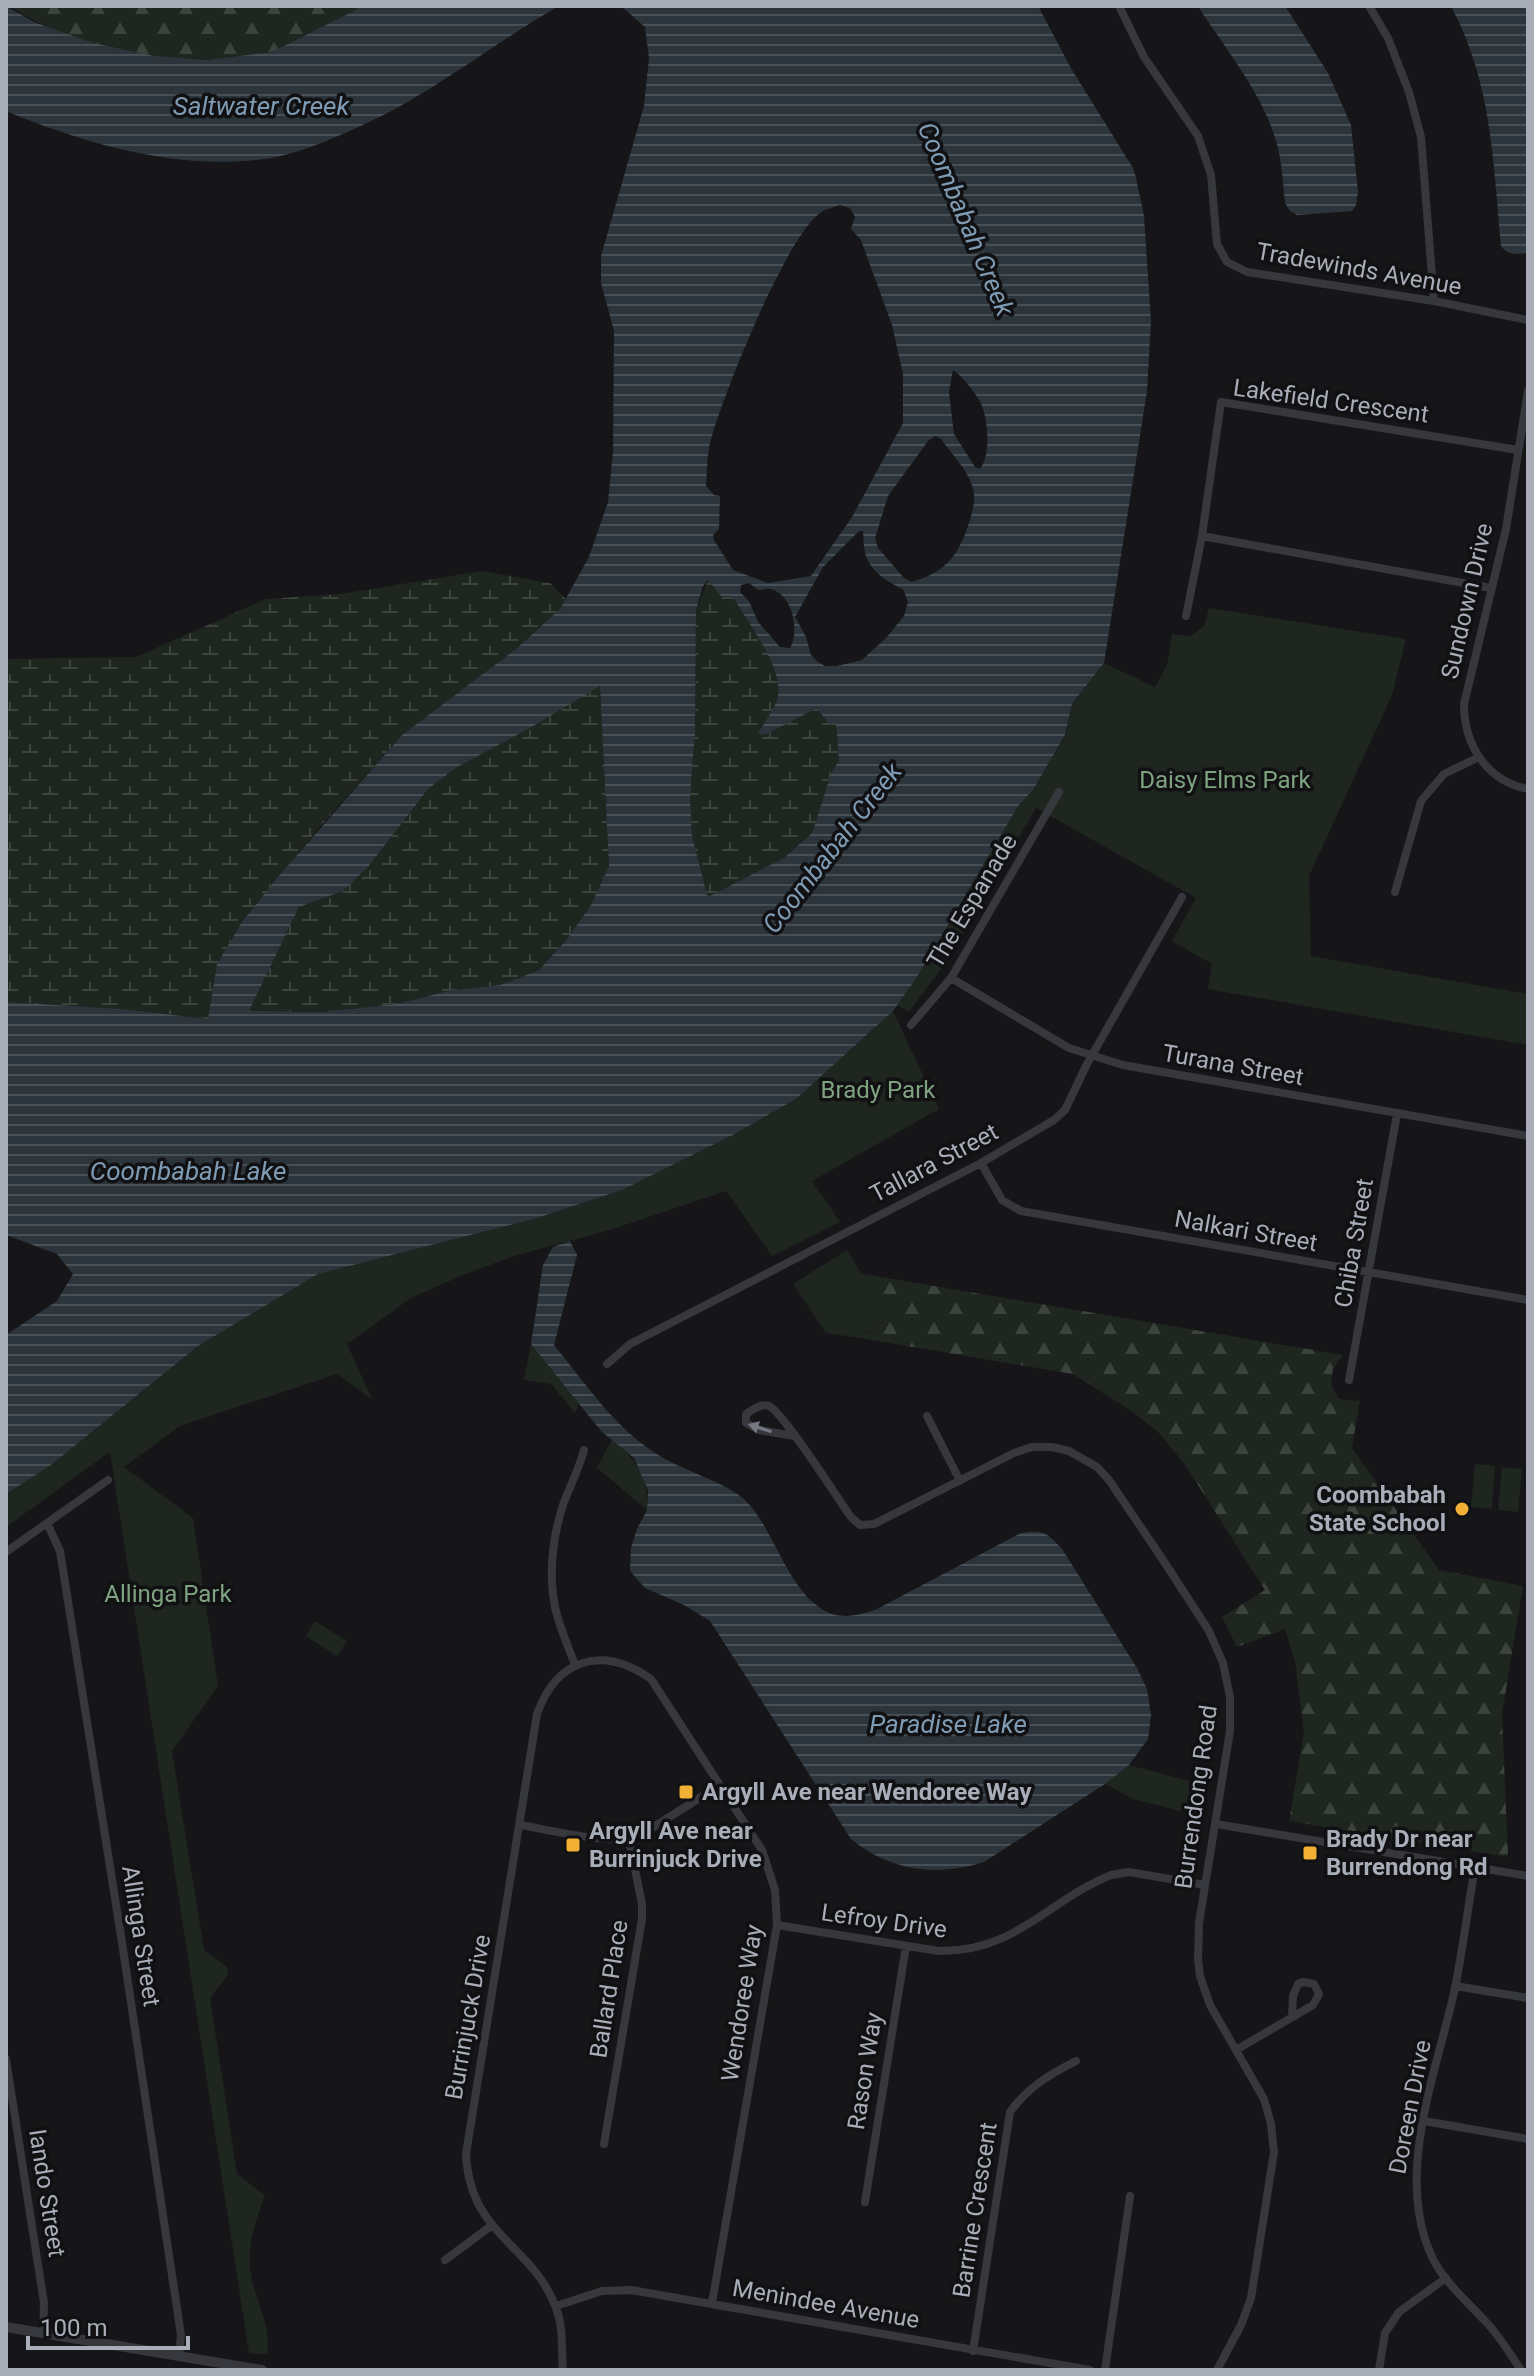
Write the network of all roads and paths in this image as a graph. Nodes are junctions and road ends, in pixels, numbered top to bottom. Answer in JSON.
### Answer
{"nodes":[{"id":1,"x":1119,"y":6,"type":"edge"},
{"id":2,"x":1369,"y":6,"type":"edge"},
{"id":3,"x":1434,"y":301,"type":"junction"},
{"id":4,"x":1528,"y":320,"type":"edge"},
{"id":5,"x":1528,"y":391,"type":"edge"},
{"id":6,"x":1518,"y":450,"type":"junction"},
{"id":7,"x":1202,"y":536,"type":"junction"},
{"id":8,"x":1491,"y":588,"type":"junction"},
{"id":9,"x":1186,"y":616,"type":"dead end"},
{"id":10,"x":1479,"y":757,"type":"junction"},
{"id":11,"x":1528,"y":789,"type":"edge"},
{"id":12,"x":1059,"y":792,"type":"dead end"},
{"id":13,"x":1395,"y":892,"type":"dead end"},
{"id":14,"x":1182,"y":897,"type":"dead end"},
{"id":15,"x":951,"y":978,"type":"junction"},
{"id":16,"x":911,"y":1025,"type":"dead end"},
{"id":17,"x":1092,"y":1057,"type":"junction"},
{"id":18,"x":1397,"y":1114,"type":"junction"},
{"id":19,"x":1528,"y":1136,"type":"edge"},
{"id":20,"x":981,"y":1163,"type":"junction"},
{"id":21,"x":1370,"y":1273,"type":"junction"},
{"id":22,"x":1528,"y":1300,"type":"edge"},
{"id":23,"x":607,"y":1364,"type":"dead end"},
{"id":24,"x":1349,"y":1380,"type":"dead end"},
{"id":25,"x":927,"y":1416,"type":"dead end"},
{"id":26,"x":794,"y":1436,"type":"junction"},
{"id":27,"x":584,"y":1450,"type":"dead end"},
{"id":28,"x":108,"y":1480,"type":"dead end"},
{"id":29,"x":960,"y":1481,"type":"junction"},
{"id":30,"x":48,"y":1525,"type":"junction"},
{"id":31,"x":6,"y":1552,"type":"edge"},
{"id":32,"x":575,"y":1665,"type":"junction"},
{"id":33,"x":720,"y":1785,"type":"junction"},
{"id":34,"x":1216,"y":1824,"type":"junction"},
{"id":35,"x":521,"y":1825,"type":"junction"},
{"id":36,"x":629,"y":1840,"type":"junction"},
{"id":37,"x":1475,"y":1867,"type":"junction"},
{"id":38,"x":1528,"y":1876,"type":"edge"},
{"id":39,"x":1205,"y":1885,"type":"junction"},
{"id":40,"x":777,"y":1925,"type":"junction"},
{"id":41,"x":906,"y":1946,"type":"junction"},
{"id":42,"x":1455,"y":1986,"type":"junction"},
{"id":43,"x":1528,"y":1998,"type":"edge"},
{"id":44,"x":1292,"y":2016,"type":"dead end"},
{"id":45,"x":1236,"y":2050,"type":"junction"},
{"id":46,"x":6,"y":2059,"type":"edge"},
{"id":47,"x":1076,"y":2061,"type":"dead end"},
{"id":48,"x":1424,"y":2121,"type":"junction"},
{"id":49,"x":1528,"y":2139,"type":"edge"},
{"id":50,"x":604,"y":2144,"type":"dead end"},
{"id":51,"x":1130,"y":2196,"type":"dead end"},
{"id":52,"x":865,"y":2202,"type":"dead end"},
{"id":53,"x":491,"y":2226,"type":"junction"},
{"id":54,"x":445,"y":2260,"type":"dead end"},
{"id":55,"x":1446,"y":2278,"type":"junction"},
{"id":56,"x":712,"y":2303,"type":"junction"},
{"id":57,"x":556,"y":2306,"type":"junction"},
{"id":58,"x":6,"y":2327,"type":"edge"},
{"id":59,"x":43,"y":2334,"type":"junction"},
{"id":60,"x":973,"y":2351,"type":"junction"},
{"id":61,"x":179,"y":2356,"type":"junction"},
{"id":62,"x":562,"y":2368,"type":"edge"},
{"id":63,"x":262,"y":2370,"type":"edge"},
{"id":64,"x":1090,"y":2370,"type":"edge"},
{"id":65,"x":1105,"y":2370,"type":"edge"},
{"id":66,"x":1217,"y":2370,"type":"edge"},
{"id":67,"x":1379,"y":2370,"type":"edge"},
{"id":68,"x":1521,"y":2370,"type":"edge"}],
"edges":[{"from":1,"to":3,"type":"street","name":"Tradewinds Avenue"},
{"from":2,"to":3,"type":"street"},
{"from":3,"to":4,"type":"street","name":"Tradewinds Avenue"},
{"from":5,"to":6,"type":"street","name":"Sundown Drive"},
{"from":6,"to":7,"type":"street","name":"Lakefield Crescent"},
{"from":6,"to":8,"type":"street","name":"Sundown Drive"},
{"from":7,"to":8,"type":"street"},
{"from":7,"to":9,"type":"street","name":"Lakefield Crescent"},
{"from":8,"to":10,"type":"street","name":"Sundown Drive"},
{"from":10,"to":11,"type":"street","name":"Sundown Drive"},
{"from":10,"to":13,"type":"street"},
{"from":12,"to":15,"type":"street","name":"The Espanade"},
{"from":14,"to":17,"type":"street","name":"Tallara Street"},
{"from":15,"to":16,"type":"street","name":"The Espanade"},
{"from":15,"to":17,"type":"street","name":"Turana Street"},
{"from":17,"to":18,"type":"street","name":"Turana Street"},
{"from":17,"to":20,"type":"street","name":"Tallara Street"},
{"from":18,"to":19,"type":"street","name":"Turana Street"},
{"from":18,"to":21,"type":"street","name":"Chiba Street"},
{"from":20,"to":21,"type":"street","name":"Nalkari Street"},
{"from":20,"to":23,"type":"street","name":"Tallara Street"},
{"from":21,"to":22,"type":"street","name":"Nalkari Street"},
{"from":21,"to":24,"type":"street","name":"Chiba Street"},
{"from":25,"to":29,"type":"street"},
{"from":26,"to":26,"type":"street","name":"Burrendong Road","one_way":true},
{"from":26,"to":29,"type":"street","name":"Burrendong Road"},
{"from":27,"to":32,"type":"street"},
{"from":28,"to":30,"type":"street"},
{"from":29,"to":34,"type":"street","name":"Burrendong Road"},
{"from":30,"to":31,"type":"street"},
{"from":30,"to":61,"type":"street","name":"Allinga Street"},
{"from":32,"to":33,"type":"street","name":"Wendoree Way"},
{"from":32,"to":35,"type":"street","name":"Burrinjuck Drive"},
{"from":33,"to":36,"type":"street"},
{"from":33,"to":40,"type":"street","name":"Wendoree Way"},
{"from":34,"to":37,"type":"street"},
{"from":34,"to":39,"type":"street","name":"Burrendong Road"},
{"from":35,"to":36,"type":"street"},
{"from":35,"to":53,"type":"street","name":"Burrinjuck Drive"},
{"from":36,"to":50,"type":"street","name":"Ballard Place"},
{"from":37,"to":38,"type":"street"},
{"from":37,"to":42,"type":"street","name":"Doreen Drive"},
{"from":39,"to":41,"type":"street","name":"Lefroy Drive"},
{"from":39,"to":45,"type":"street","name":"Burrendong Road"},
{"from":40,"to":41,"type":"street","name":"Lefroy Drive"},
{"from":40,"to":56,"type":"street","name":"Wendoree Way"},
{"from":41,"to":52,"type":"street","name":"Rason Way"},
{"from":42,"to":43,"type":"street"},
{"from":42,"to":48,"type":"street","name":"Doreen Drive"},
{"from":44,"to":45,"type":"street"},
{"from":45,"to":66,"type":"street","name":"Burrendong Road"},
{"from":46,"to":59,"type":"street","name":"Iando Street"},
{"from":47,"to":60,"type":"street","name":"Barrine Crescent"},
{"from":48,"to":49,"type":"street"},
{"from":48,"to":55,"type":"street","name":"Doreen Drive"},
{"from":51,"to":65,"type":"street"},
{"from":53,"to":54,"type":"street"},
{"from":53,"to":57,"type":"street","name":"Burrinjuck Drive"},
{"from":55,"to":67,"type":"street"},
{"from":55,"to":68,"type":"street","name":"Doreen Drive"},
{"from":56,"to":57,"type":"street","name":"Menindee Avenue"},
{"from":56,"to":60,"type":"street","name":"Menindee Avenue"},
{"from":57,"to":62,"type":"street","name":"Burrinjuck Drive"},
{"from":58,"to":59,"type":"street"},
{"from":59,"to":61,"type":"street"},
{"from":60,"to":64,"type":"street","name":"Menindee Avenue"},
{"from":61,"to":63,"type":"street"}]}
